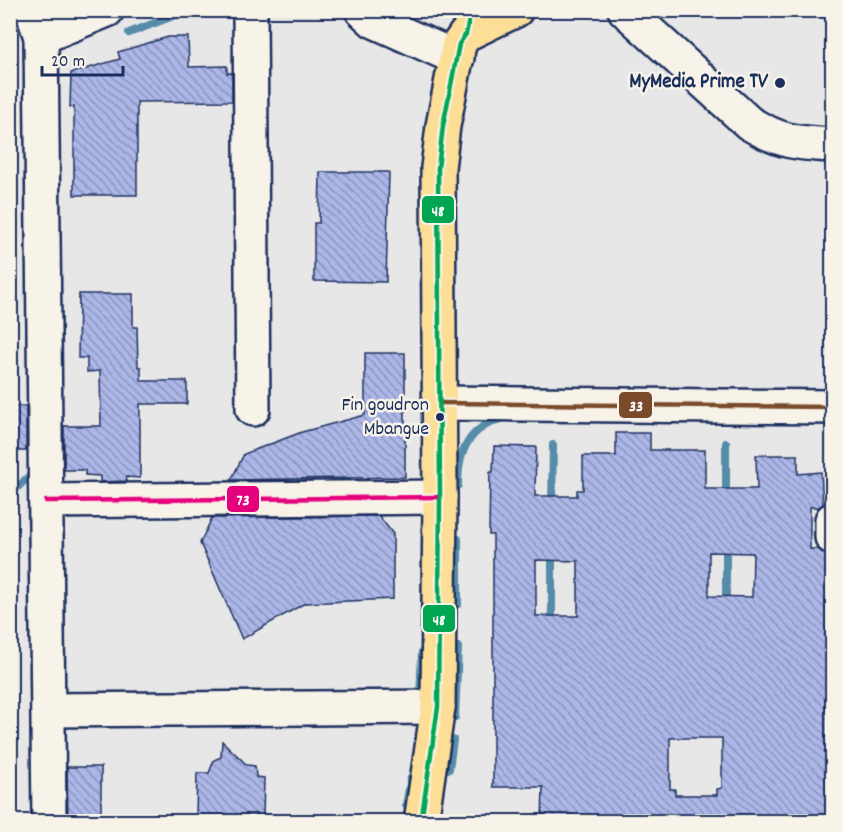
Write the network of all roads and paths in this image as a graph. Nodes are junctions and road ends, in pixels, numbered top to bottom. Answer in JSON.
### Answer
{"nodes":[{"id":1,"x":107,"y":10,"type":"edge"},
{"id":2,"x":250,"y":10,"type":"edge"},
{"id":3,"x":362,"y":10,"type":"edge"},
{"id":4,"x":516,"y":10,"type":"edge"},
{"id":5,"x":625,"y":10,"type":"edge"},
{"id":6,"x":37,"y":24,"type":"edge"},
{"id":7,"x":465,"y":34,"type":"edge"},
{"id":8,"x":832,"y":145,"type":"edge"},
{"id":9,"x":440,"y":403,"type":"junction"},
{"id":10,"x":832,"y":407,"type":"edge"},
{"id":11,"x":253,"y":409,"type":"dead end"},
{"id":12,"x":440,"y":497,"type":"junction"},
{"id":13,"x":46,"y":501,"type":"junction"},
{"id":14,"x":832,"y":520,"type":"edge"},
{"id":15,"x":832,"y":537,"type":"edge"},
{"id":16,"x":438,"y":707,"type":"junction"},
{"id":17,"x":48,"y":710,"type":"junction"},
{"id":18,"x":49,"y":822,"type":"edge"},
{"id":19,"x":421,"y":822,"type":"edge"}],
"edges":[{"from":1,"to":6,"type":"street"},
{"from":2,"to":11,"type":"street"},
{"from":3,"to":7,"type":"street"},
{"from":4,"to":7,"type":"main road"},
{"from":5,"to":8,"type":"street"},
{"from":6,"to":13,"type":"street"},
{"from":7,"to":9,"type":"main road"},
{"from":9,"to":10,"type":"street"},
{"from":9,"to":12,"type":"main road"},
{"from":12,"to":13,"type":"street"},
{"from":12,"to":16,"type":"main road"},
{"from":13,"to":17,"type":"street"},
{"from":14,"to":15,"type":"street"},
{"from":16,"to":17,"type":"street"},
{"from":16,"to":19,"type":"main road"},
{"from":17,"to":18,"type":"street"}]}
